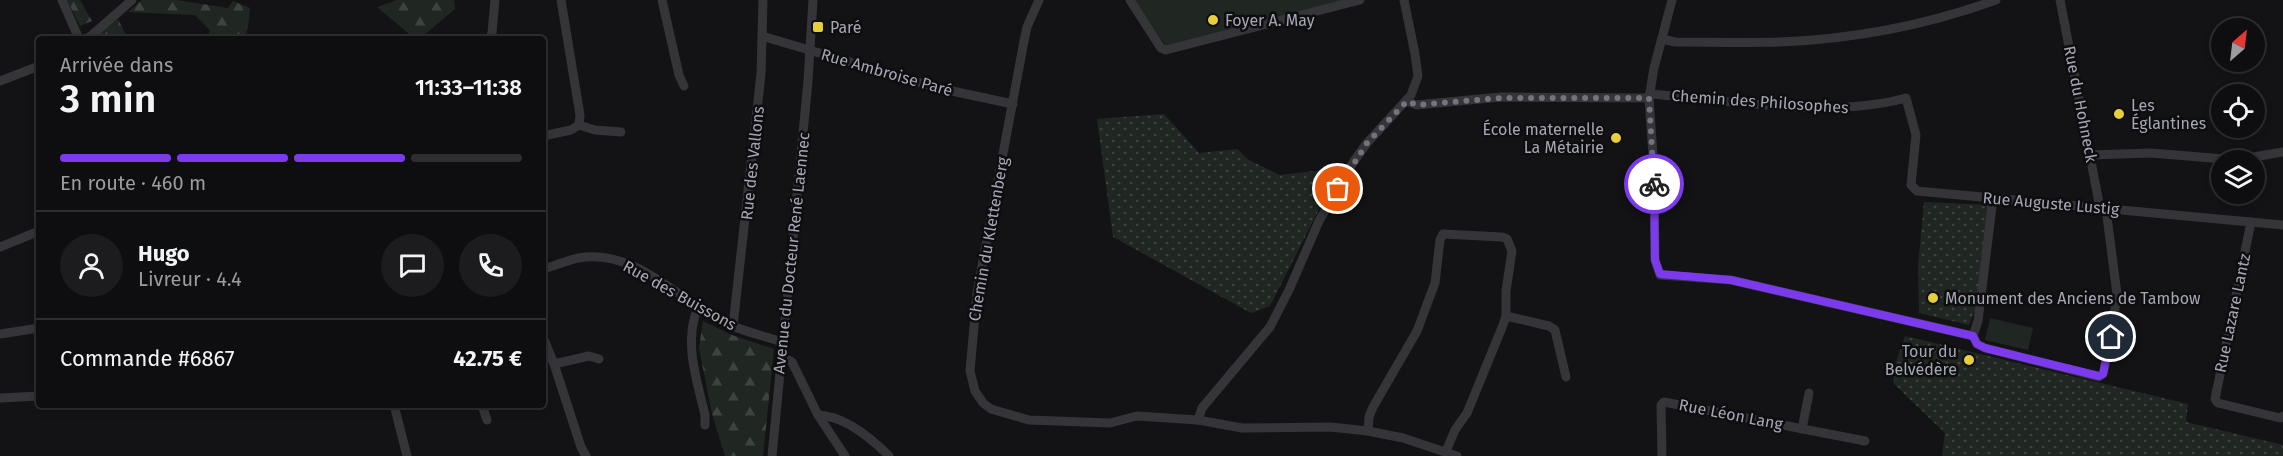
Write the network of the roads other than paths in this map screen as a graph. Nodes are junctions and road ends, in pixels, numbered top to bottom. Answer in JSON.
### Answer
{"nodes":[{"id":1,"x":62,"y":0,"type":"edge"},
{"id":2,"x":132,"y":0,"type":"edge"},
{"id":3,"x":495,"y":0,"type":"edge"},
{"id":4,"x":561,"y":0,"type":"edge"},
{"id":5,"x":662,"y":0,"type":"edge"},
{"id":6,"x":763,"y":0,"type":"edge"},
{"id":7,"x":813,"y":0,"type":"edge"},
{"id":8,"x":1039,"y":0,"type":"edge"},
{"id":9,"x":1130,"y":0,"type":"edge"},
{"id":10,"x":1360,"y":0,"type":"edge"},
{"id":11,"x":1404,"y":0,"type":"edge"},
{"id":12,"x":1672,"y":0,"type":"edge"},
{"id":13,"x":1996,"y":0,"type":"edge"},
{"id":14,"x":2060,"y":0,"type":"edge"},
{"id":15,"x":78,"y":36,"type":"edge"},
{"id":16,"x":91,"y":36,"type":"edge"},
{"id":17,"x":490,"y":36,"type":"edge"},
{"id":18,"x":762,"y":36,"type":"junction"},
{"id":19,"x":1662,"y":39,"type":"junction"},
{"id":20,"x":810,"y":51,"type":"junction"},
{"id":21,"x":36,"y":67,"type":"edge"},
{"id":22,"x":0,"y":81,"type":"edge"},
{"id":23,"x":684,"y":86,"type":"dead end"},
{"id":24,"x":1649,"y":96,"type":"junction"},
{"id":25,"x":1906,"y":98,"type":"joint"},
{"id":26,"x":1407,"y":101,"type":"junction"},
{"id":27,"x":1013,"y":104,"type":"junction"},
{"id":28,"x":579,"y":125,"type":"junction"},
{"id":29,"x":621,"y":132,"type":"dead end"},
{"id":30,"x":546,"y":135,"type":"edge"},
{"id":31,"x":2283,"y":152,"type":"edge"},
{"id":32,"x":2091,"y":155,"type":"junction"},
{"id":33,"x":1993,"y":198,"type":"junction"},
{"id":34,"x":2103,"y":208,"type":"junction"},
{"id":35,"x":2250,"y":222,"type":"junction"},
{"id":36,"x":2283,"y":225,"type":"edge"},
{"id":37,"x":36,"y":232,"type":"edge"},
{"id":38,"x":0,"y":247,"type":"edge"},
{"id":39,"x":546,"y":268,"type":"edge"},
{"id":40,"x":698,"y":307,"type":"junction"},
{"id":41,"x":1506,"y":316,"type":"junction"},
{"id":42,"x":733,"y":326,"type":"junction"},
{"id":43,"x":36,"y":328,"type":"edge"},
{"id":44,"x":0,"y":334,"type":"edge"},
{"id":45,"x":1973,"y":336,"type":"junction"},
{"id":46,"x":782,"y":342,"type":"junction"},
{"id":47,"x":546,"y":344,"type":"edge"},
{"id":48,"x":781,"y":356,"type":"junction"},
{"id":49,"x":599,"y":359,"type":"dead end"},
{"id":50,"x":554,"y":364,"type":"junction"},
{"id":51,"x":1566,"y":377,"type":"dead end"},
{"id":52,"x":1809,"y":393,"type":"dead end"},
{"id":53,"x":36,"y":396,"type":"edge"},
{"id":54,"x":0,"y":398,"type":"edge"},
{"id":55,"x":395,"y":408,"type":"edge"},
{"id":56,"x":483,"y":408,"type":"edge"},
{"id":57,"x":818,"y":415,"type":"junction"},
{"id":58,"x":2283,"y":417,"type":"edge"},
{"id":59,"x":487,"y":420,"type":"dead end"},
{"id":60,"x":1198,"y":420,"type":"junction"},
{"id":61,"x":705,"y":425,"type":"dead end"},
{"id":62,"x":1802,"y":429,"type":"junction"},
{"id":63,"x":1368,"y":431,"type":"junction"},
{"id":64,"x":1865,"y":441,"type":"dead end"},
{"id":65,"x":1446,"y":451,"type":"junction"},
{"id":66,"x":407,"y":456,"type":"edge"},
{"id":67,"x":586,"y":456,"type":"edge"},
{"id":68,"x":772,"y":456,"type":"edge"},
{"id":69,"x":845,"y":456,"type":"edge"},
{"id":70,"x":889,"y":456,"type":"edge"},
{"id":71,"x":1457,"y":456,"type":"edge"},
{"id":72,"x":1662,"y":456,"type":"edge"}],
"edges":[{"from":1,"to":15,"type":"street"},
{"from":2,"to":16,"type":"street"},
{"from":3,"to":17,"type":"street"},
{"from":4,"to":28,"type":"street"},
{"from":5,"to":23,"type":"street"},
{"from":6,"to":18,"type":"street","name":"Rue des Vallons"},
{"from":7,"to":20,"type":"street","name":"Avenue du Docteur René Laennec"},
{"from":8,"to":27,"type":"street","name":"Chemin du Klettenberg"},
{"from":9,"to":10,"type":"street"},
{"from":11,"to":26,"type":"street"},
{"from":12,"to":19,"type":"street"},
{"from":13,"to":19,"type":"street"},
{"from":14,"to":32,"type":"street","name":"Rue du Hohneck"},
{"from":18,"to":20,"type":"street","name":"Rue Ambroise Paré"},
{"from":18,"to":42,"type":"street","name":"Rue des Vallons"},
{"from":19,"to":24,"type":"street"},
{"from":20,"to":27,"type":"street","name":"Rue Ambroise Paré"},
{"from":20,"to":46,"type":"street","name":"Avenue du Docteur René Laennec"},
{"from":21,"to":22,"type":"street"},
{"from":24,"to":25,"type":"street","name":"Chemin des Philosophes"},
{"from":24,"to":26,"type":"street","name":"Chemin des Philosophes"},
{"from":24,"to":45,"type":"street"},
{"from":25,"to":33,"type":"street","name":"Rue Auguste Lustig"},
{"from":26,"to":60,"type":"street"},
{"from":27,"to":60,"type":"street","name":"Chemin du Klettenberg"},
{"from":28,"to":29,"type":"street"},
{"from":28,"to":30,"type":"street"},
{"from":31,"to":32,"type":"street"},
{"from":32,"to":34,"type":"street","name":"Rue du Hohneck"},
{"from":33,"to":34,"type":"street","name":"Rue Auguste Lustig"},
{"from":33,"to":45,"type":"street"},
{"from":34,"to":35,"type":"street","name":"Rue Auguste Lustig"},
{"from":34,"to":45,"type":"street","name":"Rue du Hohneck"},
{"from":35,"to":36,"type":"street","name":"Rue Auguste Lustig"},
{"from":35,"to":58,"type":"street","name":"Rue Lazare Lantz"},
{"from":37,"to":38,"type":"street"},
{"from":39,"to":40,"type":"street","name":"Rue des Buissons"},
{"from":40,"to":42,"type":"street","name":"Rue des Buissons"},
{"from":40,"to":61,"type":"street"},
{"from":41,"to":51,"type":"street"},
{"from":41,"to":63,"type":"street"},
{"from":41,"to":65,"type":"street"},
{"from":42,"to":46,"type":"street","name":"Rue des Buissons"},
{"from":43,"to":44,"type":"street"},
{"from":46,"to":48,"type":"street","name":"Avenue du Docteur René Laennec"},
{"from":47,"to":50,"type":"street"},
{"from":48,"to":57,"type":"street"},
{"from":48,"to":68,"type":"street","name":"Avenue du Docteur René Laennec"},
{"from":49,"to":50,"type":"street"},
{"from":50,"to":67,"type":"street"},
{"from":52,"to":62,"type":"street","name":"Rue Léon Lang"},
{"from":53,"to":54,"type":"street"},
{"from":55,"to":66,"type":"street"},
{"from":56,"to":59,"type":"street"},
{"from":57,"to":69,"type":"street"},
{"from":57,"to":70,"type":"street"},
{"from":60,"to":63,"type":"street","name":"Chemin du Klettenberg"},
{"from":62,"to":64,"type":"street","name":"Rue Léon Lang"},
{"from":62,"to":72,"type":"street","name":"Rue Léon Lang"},
{"from":63,"to":65,"type":"street","name":"Chemin du Klettenberg"},
{"from":65,"to":71,"type":"street","name":"Chemin du Klettenberg"}]}
